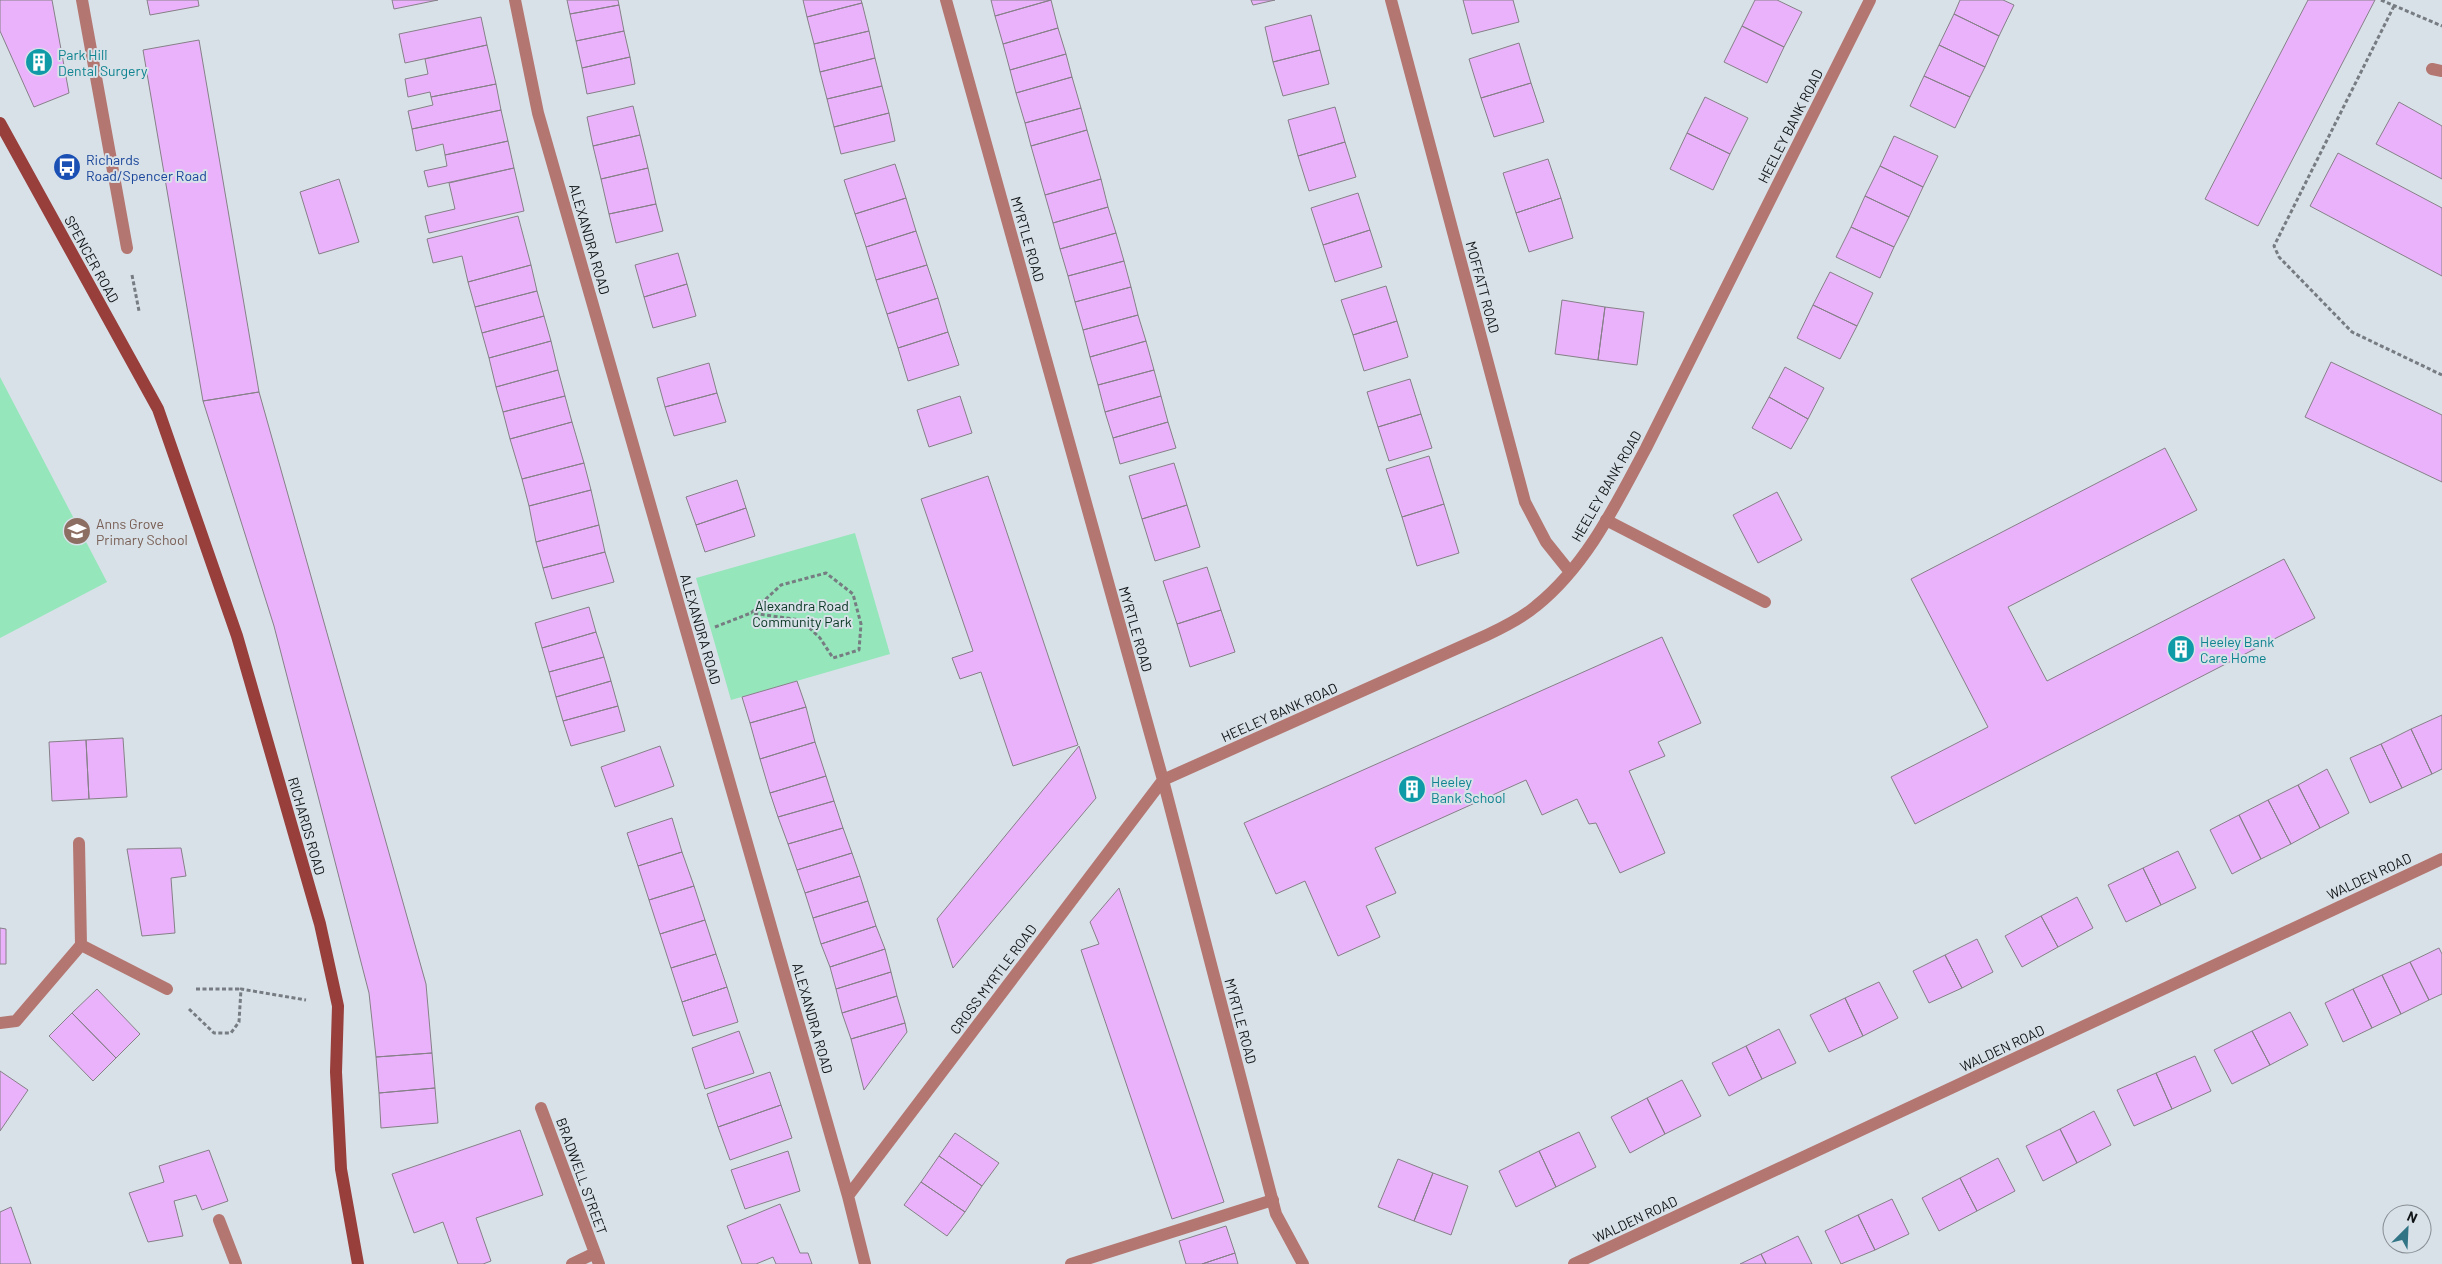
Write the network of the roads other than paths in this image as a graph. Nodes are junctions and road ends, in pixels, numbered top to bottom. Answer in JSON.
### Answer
{"nodes":[{"id":1,"x":82,"y":0,"type":"edge"},
{"id":2,"x":515,"y":0,"type":"edge"},
{"id":3,"x":946,"y":0,"type":"edge"},
{"id":4,"x":1391,"y":0,"type":"edge"},
{"id":5,"x":1870,"y":0,"type":"edge"},
{"id":6,"x":0,"y":122,"type":"edge"},
{"id":7,"x":127,"y":248,"type":"dead end"},
{"id":8,"x":158,"y":409,"type":"joint"},
{"id":9,"x":1606,"y":520,"type":"junction"},
{"id":10,"x":1570,"y":572,"type":"junction"},
{"id":11,"x":1765,"y":602,"type":"dead end"},
{"id":12,"x":1163,"y":780,"type":"junction"},
{"id":13,"x":79,"y":843,"type":"dead end"},
{"id":14,"x":2442,"y":859,"type":"edge"},
{"id":15,"x":81,"y":945,"type":"junction"},
{"id":16,"x":168,"y":988,"type":"road end"},
{"id":17,"x":0,"y":1023,"type":"edge"},
{"id":18,"x":541,"y":1108,"type":"dead end"},
{"id":19,"x":848,"y":1196,"type":"junction"},
{"id":20,"x":1273,"y":1200,"type":"junction"},
{"id":21,"x":219,"y":1220,"type":"dead end"},
{"id":22,"x":597,"y":1259,"type":"edge"},
{"id":23,"x":236,"y":1264,"type":"edge"},
{"id":24,"x":358,"y":1264,"type":"edge"},
{"id":25,"x":572,"y":1264,"type":"edge"},
{"id":26,"x":865,"y":1264,"type":"edge"},
{"id":27,"x":1071,"y":1264,"type":"edge"},
{"id":28,"x":1303,"y":1264,"type":"edge"},
{"id":29,"x":1574,"y":1264,"type":"edge"}],
"edges":[{"from":1,"to":7,"type":"street"},
{"from":2,"to":19,"type":"street","name":"ALEXANDRA ROAD"},
{"from":3,"to":12,"type":"street","name":"MYRTLE ROAD"},
{"from":4,"to":10,"type":"street","name":"MOFFATT ROAD"},
{"from":5,"to":9,"type":"street","name":"HEELEY BANK ROAD"},
{"from":6,"to":8,"type":"main road","name":"SPENCER ROAD"},
{"from":8,"to":24,"type":"main road","name":"RICHARDS ROAD"},
{"from":9,"to":10,"type":"street","name":"HEELEY BANK ROAD"},
{"from":9,"to":11,"type":"street"},
{"from":10,"to":12,"type":"street","name":"HEELEY BANK ROAD"},
{"from":12,"to":19,"type":"street","name":"CROSS MYRTLE ROAD"},
{"from":12,"to":20,"type":"street","name":"MYRTLE ROAD"},
{"from":13,"to":15,"type":"street"},
{"from":14,"to":29,"type":"street","name":"WALDEN ROAD"},
{"from":15,"to":16,"type":"street"},
{"from":15,"to":17,"type":"street"},
{"from":18,"to":22,"type":"street","name":"BRADWELL STREET"},
{"from":19,"to":26,"type":"street","name":"ALEXANDRA ROAD"},
{"from":20,"to":27,"type":"street"},
{"from":20,"to":28,"type":"street","name":"MYRTLE ROAD"},
{"from":21,"to":23,"type":"street"},
{"from":22,"to":25,"type":"street","name":"BRADWELL STREET"}]}
